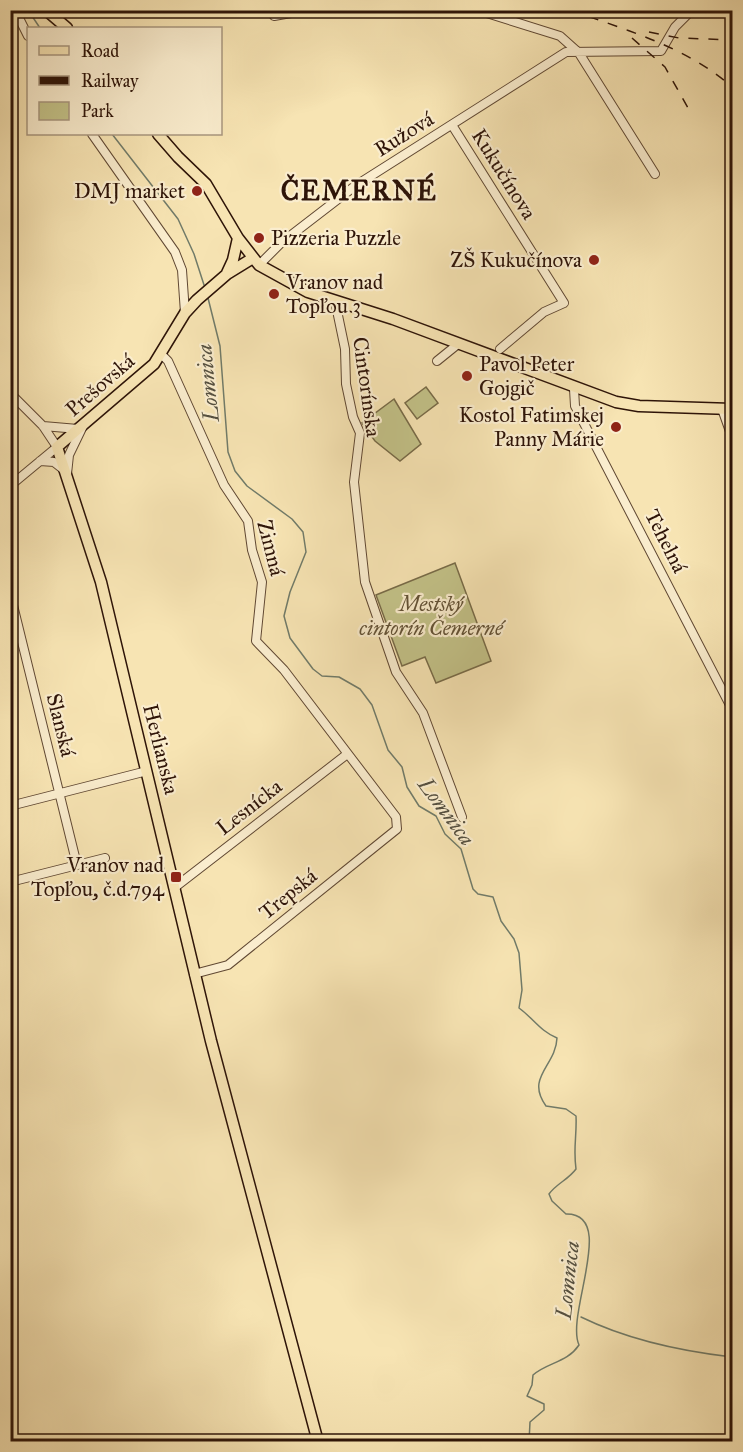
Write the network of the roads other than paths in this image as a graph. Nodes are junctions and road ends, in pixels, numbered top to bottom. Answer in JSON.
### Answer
{"nodes":[{"id":1,"x":15,"y":10,"type":"edge"},
{"id":2,"x":46,"y":10,"type":"edge"},
{"id":3,"x":271,"y":10,"type":"edge"},
{"id":4,"x":308,"y":10,"type":"edge"},
{"id":5,"x":477,"y":10,"type":"edge"},
{"id":6,"x":692,"y":10,"type":"edge"},
{"id":7,"x":66,"y":27,"type":"edge"},
{"id":8,"x":27,"y":34,"type":"edge"},
{"id":9,"x":579,"y":53,"type":"junction"},
{"id":10,"x":452,"y":125,"type":"junction"},
{"id":11,"x":93,"y":135,"type":"edge"},
{"id":12,"x":159,"y":135,"type":"edge"},
{"id":13,"x":655,"y":174,"type":"dead end"},
{"id":14,"x":238,"y":238,"type":"junction"},
{"id":15,"x":256,"y":261,"type":"junction"},
{"id":16,"x":227,"y":274,"type":"junction"},
{"id":17,"x":335,"y":302,"type":"junction"},
{"id":18,"x":185,"y":313,"type":"junction"},
{"id":19,"x":458,"y":344,"type":"junction"},
{"id":20,"x":500,"y":349,"type":"dead end"},
{"id":21,"x":162,"y":355,"type":"junction"},
{"id":22,"x":437,"y":361,"type":"dead end"},
{"id":23,"x":574,"y":389,"type":"junction"},
{"id":24,"x":10,"y":393,"type":"edge"},
{"id":25,"x":727,"y":409,"type":"edge"},
{"id":26,"x":44,"y":426,"type":"junction"},
{"id":27,"x":82,"y":427,"type":"junction"},
{"id":28,"x":732,"y":437,"type":"edge"},
{"id":29,"x":57,"y":447,"type":"junction"},
{"id":30,"x":40,"y":461,"type":"junction"},
{"id":31,"x":65,"y":474,"type":"junction"},
{"id":32,"x":10,"y":486,"type":"edge"},
{"id":33,"x":10,"y":593,"type":"edge"},
{"id":34,"x":732,"y":709,"type":"edge"},
{"id":35,"x":346,"y":755,"type":"junction"},
{"id":36,"x":147,"y":771,"type":"junction"},
{"id":37,"x":60,"y":795,"type":"junction"},
{"id":38,"x":10,"y":806,"type":"edge"},
{"id":39,"x":462,"y":817,"type":"dead end"},
{"id":40,"x":397,"y":829,"type":"joint"},
{"id":41,"x":105,"y":858,"type":"dead end"},
{"id":42,"x":77,"y":865,"type":"junction"},
{"id":43,"x":10,"y":882,"type":"edge"},
{"id":44,"x":174,"y":888,"type":"junction"},
{"id":45,"x":194,"y":974,"type":"junction"},
{"id":46,"x":318,"y":1442,"type":"edge"}],
"edges":[{"from":1,"to":8,"type":"street"},
{"from":2,"to":7,"type":"main road"},
{"from":3,"to":4,"type":"street"},
{"from":5,"to":9,"type":"street"},
{"from":6,"to":9,"type":"street","name":"Ružová"},
{"from":9,"to":10,"type":"street","name":"Ružová"},
{"from":9,"to":13,"type":"street"},
{"from":10,"to":15,"type":"street","name":"Ružová"},
{"from":10,"to":20,"type":"street","name":"Kukučínova"},
{"from":11,"to":18,"type":"street"},
{"from":12,"to":14,"type":"main road"},
{"from":14,"to":15,"type":"main road"},
{"from":14,"to":16,"type":"main road"},
{"from":15,"to":16,"type":"main road","name":"Prešovská"},
{"from":15,"to":17,"type":"main road"},
{"from":16,"to":18,"type":"main road","name":"Prešovská"},
{"from":17,"to":19,"type":"main road"},
{"from":17,"to":39,"type":"street","name":"Cintorínska"},
{"from":18,"to":21,"type":"main road","name":"Prešovská"},
{"from":19,"to":22,"type":"street"},
{"from":19,"to":23,"type":"main road"},
{"from":21,"to":27,"type":"main road","name":"Prešovská"},
{"from":21,"to":35,"type":"street","name":"Zimná"},
{"from":23,"to":25,"type":"main road"},
{"from":23,"to":34,"type":"street","name":"Tehelná"},
{"from":24,"to":26,"type":"street","name":"Herlianska"},
{"from":25,"to":28,"type":"street"},
{"from":26,"to":27,"type":"street"},
{"from":26,"to":29,"type":"street","name":"Herlianska"},
{"from":27,"to":29,"type":"main road","name":"Prešovská"},
{"from":27,"to":31,"type":"street"},
{"from":29,"to":30,"type":"street","name":"Prešovská"},
{"from":29,"to":31,"type":"main road","name":"Herlianska"},
{"from":30,"to":31,"type":"street"},
{"from":30,"to":32,"type":"street","name":"Prešovská"},
{"from":31,"to":36,"type":"main road","name":"Herlianska"},
{"from":33,"to":37,"type":"street","name":"Slanská"},
{"from":35,"to":40,"type":"street","name":"Zimná"},
{"from":35,"to":44,"type":"street","name":"Lesnícka"},
{"from":36,"to":37,"type":"street"},
{"from":36,"to":44,"type":"main road","name":"Herlianska"},
{"from":37,"to":38,"type":"street"},
{"from":37,"to":42,"type":"street","name":"Slanská"},
{"from":40,"to":45,"type":"street","name":"Trepská"},
{"from":41,"to":42,"type":"street"},
{"from":42,"to":43,"type":"street"},
{"from":44,"to":45,"type":"main road","name":"Herlianska"},
{"from":45,"to":46,"type":"main road","name":"Herlianska"}]}
